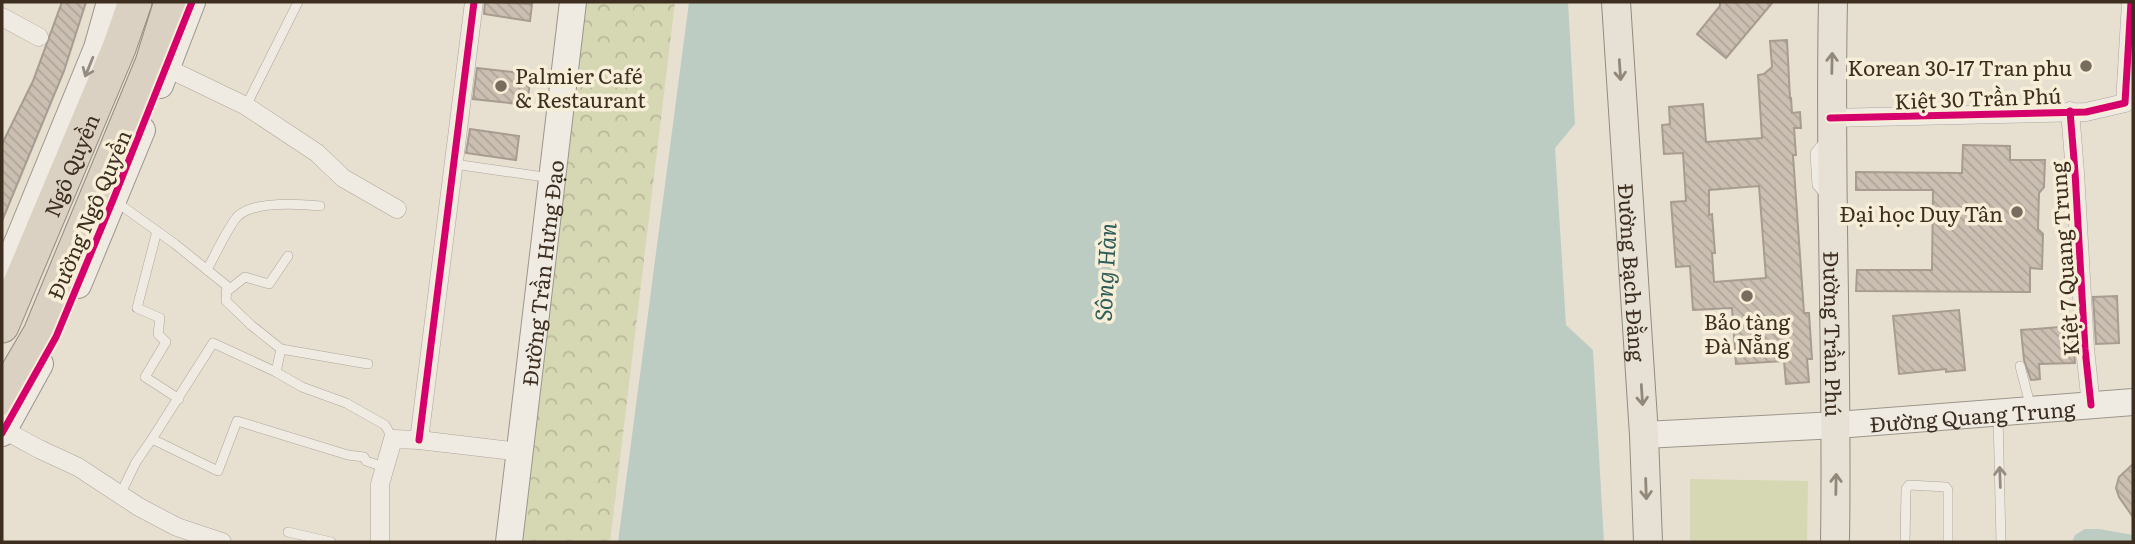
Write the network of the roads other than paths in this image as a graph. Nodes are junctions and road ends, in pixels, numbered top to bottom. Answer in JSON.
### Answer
{"nodes":[{"id":1,"x":110,"y":2,"type":"edge"},
{"id":2,"x":135,"y":2,"type":"edge"},
{"id":3,"x":171,"y":2,"type":"edge"},
{"id":4,"x":192,"y":2,"type":"edge"},
{"id":5,"x":298,"y":2,"type":"edge"},
{"id":6,"x":474,"y":2,"type":"edge"},
{"id":7,"x":573,"y":2,"type":"edge"},
{"id":8,"x":1616,"y":2,"type":"edge"},
{"id":9,"x":1833,"y":2,"type":"edge"},
{"id":10,"x":2131,"y":2,"type":"edge"},
{"id":11,"x":2,"y":16,"type":"edge"},
{"id":12,"x":38,"y":37,"type":"dead end"},
{"id":13,"x":2131,"y":53,"type":"edge"},
{"id":14,"x":167,"y":68,"type":"junction"},
{"id":15,"x":2129,"y":102,"type":"edge"},
{"id":16,"x":246,"y":106,"type":"junction"},
{"id":17,"x":2070,"y":111,"type":"junction"},
{"id":18,"x":1830,"y":126,"type":"junction"},
{"id":19,"x":454,"y":164,"type":"junction"},
{"id":20,"x":552,"y":178,"type":"junction"},
{"id":21,"x":113,"y":200,"type":"junction"},
{"id":22,"x":320,"y":206,"type":"dead end"},
{"id":23,"x":397,"y":209,"type":"dead end"},
{"id":24,"x":158,"y":231,"type":"junction"},
{"id":25,"x":288,"y":256,"type":"dead end"},
{"id":26,"x":207,"y":270,"type":"junction"},
{"id":27,"x":2,"y":280,"type":"edge"},
{"id":28,"x":226,"y":292,"type":"junction"},
{"id":29,"x":2,"y":326,"type":"edge"},
{"id":30,"x":281,"y":349,"type":"junction"},
{"id":31,"x":368,"y":364,"type":"dead end"},
{"id":32,"x":2020,"y":366,"type":"dead end"},
{"id":33,"x":276,"y":372,"type":"junction"},
{"id":34,"x":179,"y":399,"type":"junction"},
{"id":35,"x":2133,"y":401,"type":"edge"},
{"id":36,"x":2091,"y":405,"type":"junction"},
{"id":37,"x":2032,"y":409,"type":"junction"},
{"id":38,"x":1998,"y":412,"type":"junction"},
{"id":39,"x":2,"y":420,"type":"edge"},
{"id":40,"x":1837,"y":425,"type":"junction"},
{"id":41,"x":1644,"y":435,"type":"junction"},
{"id":42,"x":152,"y":439,"type":"junction"},
{"id":43,"x":393,"y":439,"type":"junction"},
{"id":44,"x":419,"y":440,"type":"junction"},
{"id":45,"x":521,"y":452,"type":"junction"},
{"id":46,"x":384,"y":467,"type":"junction"},
{"id":47,"x":120,"y":495,"type":"junction"},
{"id":48,"x":288,"y":532,"type":"dead end"},
{"id":49,"x":222,"y":542,"type":"edge"},
{"id":50,"x":331,"y":542,"type":"edge"},
{"id":51,"x":380,"y":542,"type":"edge"},
{"id":52,"x":509,"y":542,"type":"edge"},
{"id":53,"x":1648,"y":542,"type":"edge"},
{"id":54,"x":1835,"y":542,"type":"edge"},
{"id":55,"x":1905,"y":542,"type":"edge"},
{"id":56,"x":1948,"y":542,"type":"edge"},
{"id":57,"x":2001,"y":542,"type":"edge"}],
"edges":[{"from":1,"to":27,"type":"main road","one_way":true},
{"from":2,"to":29,"type":"highway","name":"Ngô Quyền"},
{"from":3,"to":39,"type":"highway","name":"Ngô Quyền"},
{"from":4,"to":14,"type":"main road","name":"Đường Ngô Quyền"},
{"from":5,"to":16,"type":"lane"},
{"from":6,"to":19,"type":"street"},
{"from":7,"to":20,"type":"main road","name":"Đường Trần Hưng Đạo"},
{"from":8,"to":41,"type":"main road","name":"Đường Bạch Đằng","one_way":true},
{"from":18,"to":9,"type":"main road","name":"Đường Trần Phú","one_way":true},
{"from":10,"to":13,"type":"street"},
{"from":11,"to":12,"type":"street"},
{"from":13,"to":15,"type":"street"},
{"from":14,"to":16,"type":"street"},
{"from":14,"to":21,"type":"main road","name":"Đường Ngô Quyền"},
{"from":15,"to":17,"type":"street","name":"Kiệt 30 Trần Phú"},
{"from":16,"to":23,"type":"street"},
{"from":17,"to":18,"type":"street","name":"Kiệt 30 Trần Phú"},
{"from":17,"to":36,"type":"street","name":"Kiệt 7 Quang Trung"},
{"from":18,"to":40,"type":"main road","name":"Đường Trần Phú"},
{"from":19,"to":20,"type":"lane"},
{"from":19,"to":44,"type":"street"},
{"from":20,"to":45,"type":"main road","name":"Đường Trần Hưng Đạo"},
{"from":21,"to":24,"type":"lane"},
{"from":21,"to":39,"type":"main road","name":"Đường Ngô Quyền"},
{"from":22,"to":26,"type":"lane"},
{"from":24,"to":26,"type":"lane"},
{"from":24,"to":34,"type":"lane"},
{"from":25,"to":28,"type":"lane"},
{"from":26,"to":28,"type":"lane"},
{"from":28,"to":30,"type":"lane"},
{"from":30,"to":31,"type":"lane"},
{"from":30,"to":33,"type":"lane"},
{"from":32,"to":37,"type":"lane"},
{"from":33,"to":34,"type":"lane"},
{"from":33,"to":43,"type":"lane"},
{"from":34,"to":42,"type":"lane"},
{"from":35,"to":36,"type":"main road","name":"Đường Quang Trung"},
{"from":36,"to":37,"type":"main road","name":"Đường Quang Trung"},
{"from":37,"to":38,"type":"main road","name":"Đường Quang Trung"},
{"from":38,"to":40,"type":"main road","name":"Đường Quang Trung"},
{"from":57,"to":38,"type":"lane","one_way":true},
{"from":39,"to":47,"type":"street"},
{"from":40,"to":41,"type":"main road","name":"Đường Quang Trung"},
{"from":54,"to":40,"type":"main road","name":"Đường Trần Phú","one_way":true},
{"from":41,"to":53,"type":"main road","name":"Đường Bạch Đằng","one_way":true},
{"from":42,"to":46,"type":"lane"},
{"from":42,"to":47,"type":"lane"},
{"from":43,"to":44,"type":"street"},
{"from":43,"to":46,"type":"street"},
{"from":44,"to":45,"type":"street"},
{"from":45,"to":52,"type":"main road","name":"Đường Trần Hưng Đạo"},
{"from":46,"to":51,"type":"street"},
{"from":47,"to":49,"type":"street"},
{"from":48,"to":50,"type":"lane"},
{"from":55,"to":56,"type":"lane"}]}
